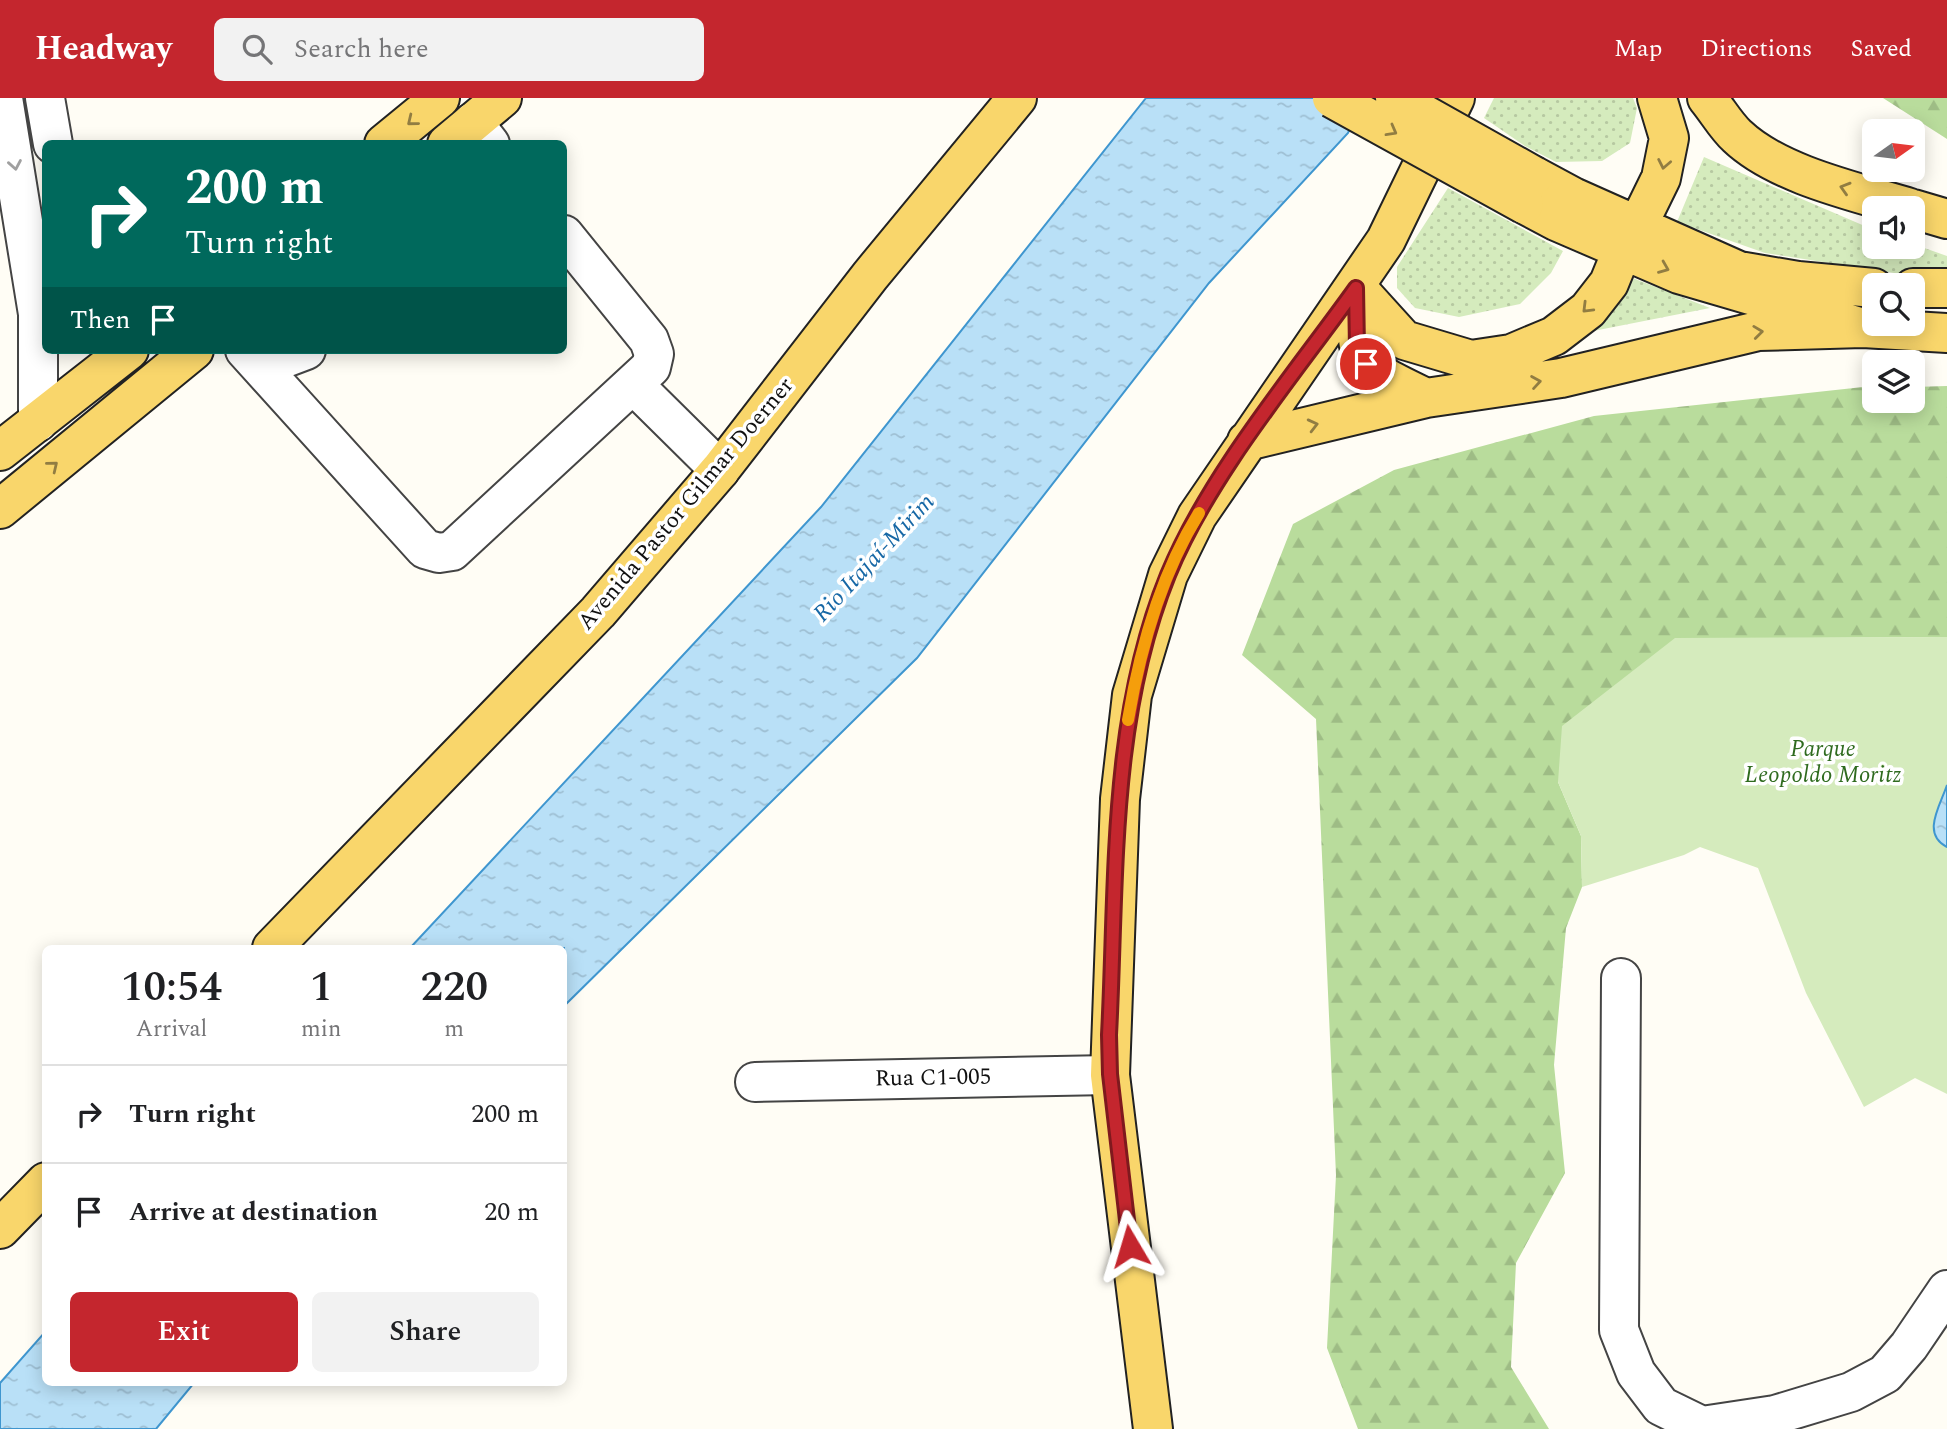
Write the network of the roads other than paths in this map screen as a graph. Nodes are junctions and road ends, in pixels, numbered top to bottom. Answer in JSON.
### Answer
{"nodes":[{"id":1,"x":3,"y":98,"type":"edge"},
{"id":2,"x":45,"y":98,"type":"edge"},
{"id":3,"x":440,"y":98,"type":"edge"},
{"id":4,"x":502,"y":98,"type":"edge"},
{"id":5,"x":1017,"y":98,"type":"edge"},
{"id":6,"x":1332,"y":98,"type":"edge"},
{"id":7,"x":1395,"y":98,"type":"edge"},
{"id":8,"x":1455,"y":98,"type":"edge"},
{"id":9,"x":1657,"y":98,"type":"edge"},
{"id":10,"x":1707,"y":98,"type":"edge"},
{"id":11,"x":470,"y":136,"type":"edge"},
{"id":12,"x":52,"y":140,"type":"edge"},
{"id":13,"x":389,"y":140,"type":"edge"},
{"id":14,"x":1870,"y":196,"type":"edge"},
{"id":15,"x":1547,"y":200,"type":"junction"},
{"id":16,"x":1925,"y":213,"type":"edge"},
{"id":17,"x":23,"y":219,"type":"edge"},
{"id":18,"x":1947,"y":219,"type":"edge"},
{"id":19,"x":567,"y":239,"type":"edge"},
{"id":20,"x":1629,"y":239,"type":"junction"},
{"id":21,"x":26,"y":264,"type":"edge"},
{"id":22,"x":1862,"y":287,"type":"edge"},
{"id":23,"x":1356,"y":288,"type":"junction"},
{"id":24,"x":1925,"y":288,"type":"edge"},
{"id":25,"x":1947,"y":288,"type":"edge"},
{"id":26,"x":1862,"y":328,"type":"edge"},
{"id":27,"x":1862,"y":328,"type":"edge"},
{"id":28,"x":1925,"y":332,"type":"edge"},
{"id":29,"x":1947,"y":333,"type":"edge"},
{"id":30,"x":125,"y":354,"type":"edge"},
{"id":31,"x":189,"y":354,"type":"edge"},
{"id":32,"x":280,"y":354,"type":"edge"},
{"id":33,"x":253,"y":358,"type":"edge"},
{"id":34,"x":634,"y":385,"type":"junction"},
{"id":35,"x":1426,"y":398,"type":"junction"},
{"id":36,"x":38,"y":422,"type":"junction"},
{"id":37,"x":1247,"y":441,"type":"junction"},
{"id":38,"x":0,"y":451,"type":"edge"},
{"id":39,"x":720,"y":470,"type":"junction"},
{"id":40,"x":0,"y":509,"type":"edge"},
{"id":41,"x":275,"y":945,"type":"edge"},
{"id":42,"x":1622,"y":978,"type":"dead end"},
{"id":43,"x":1110,"y":1074,"type":"junction"},
{"id":44,"x":755,"y":1082,"type":"dead end"},
{"id":45,"x":42,"y":1186,"type":"edge"},
{"id":46,"x":0,"y":1229,"type":"edge"},
{"id":47,"x":1947,"y":1290,"type":"edge"},
{"id":48,"x":1153,"y":1429,"type":"edge"}],
"edges":[{"from":1,"to":17,"type":"street","one_way":true},
{"from":2,"to":12,"type":"street"},
{"from":3,"to":13,"type":"main road","one_way":true},
{"from":4,"to":11,"type":"main road"},
{"from":5,"to":39,"type":"main road","name":"Avenida Pastor Gilmar Doerner"},
{"from":6,"to":15,"type":"main road","one_way":true,"bridge":true},
{"from":7,"to":15,"type":"main road","bridge":true},
{"from":8,"to":23,"type":"main road"},
{"from":9,"to":20,"type":"main road","one_way":true},
{"from":14,"to":10,"type":"main road","one_way":true},
{"from":15,"to":20,"type":"main road"},
{"from":16,"to":18,"type":"main road"},
{"from":17,"to":21,"type":"street"},
{"from":19,"to":34,"type":"street"},
{"from":20,"to":22,"type":"main road"},
{"from":20,"to":23,"type":"main road","one_way":true},
{"from":20,"to":26,"type":"main road","one_way":true},
{"from":21,"to":36,"type":"street"},
{"from":23,"to":35,"type":"main road"},
{"from":23,"to":37,"type":"main road"},
{"from":24,"to":25,"type":"main road"},
{"from":35,"to":27,"type":"main road","one_way":true},
{"from":28,"to":29,"type":"main road"},
{"from":30,"to":36,"type":"main road"},
{"from":40,"to":31,"type":"main road","one_way":true},
{"from":32,"to":33,"type":"street"},
{"from":33,"to":34,"type":"street"},
{"from":34,"to":39,"type":"street"},
{"from":37,"to":35,"type":"main road","one_way":true},
{"from":36,"to":38,"type":"main road"},
{"from":37,"to":43,"type":"main road"},
{"from":39,"to":41,"type":"main road","name":"Avenida Pastor Gilmar Doerner"},
{"from":42,"to":47,"type":"street"},
{"from":43,"to":44,"type":"street","name":"Rua C1-005"},
{"from":43,"to":48,"type":"main road"},
{"from":45,"to":46,"type":"main road"}]}
